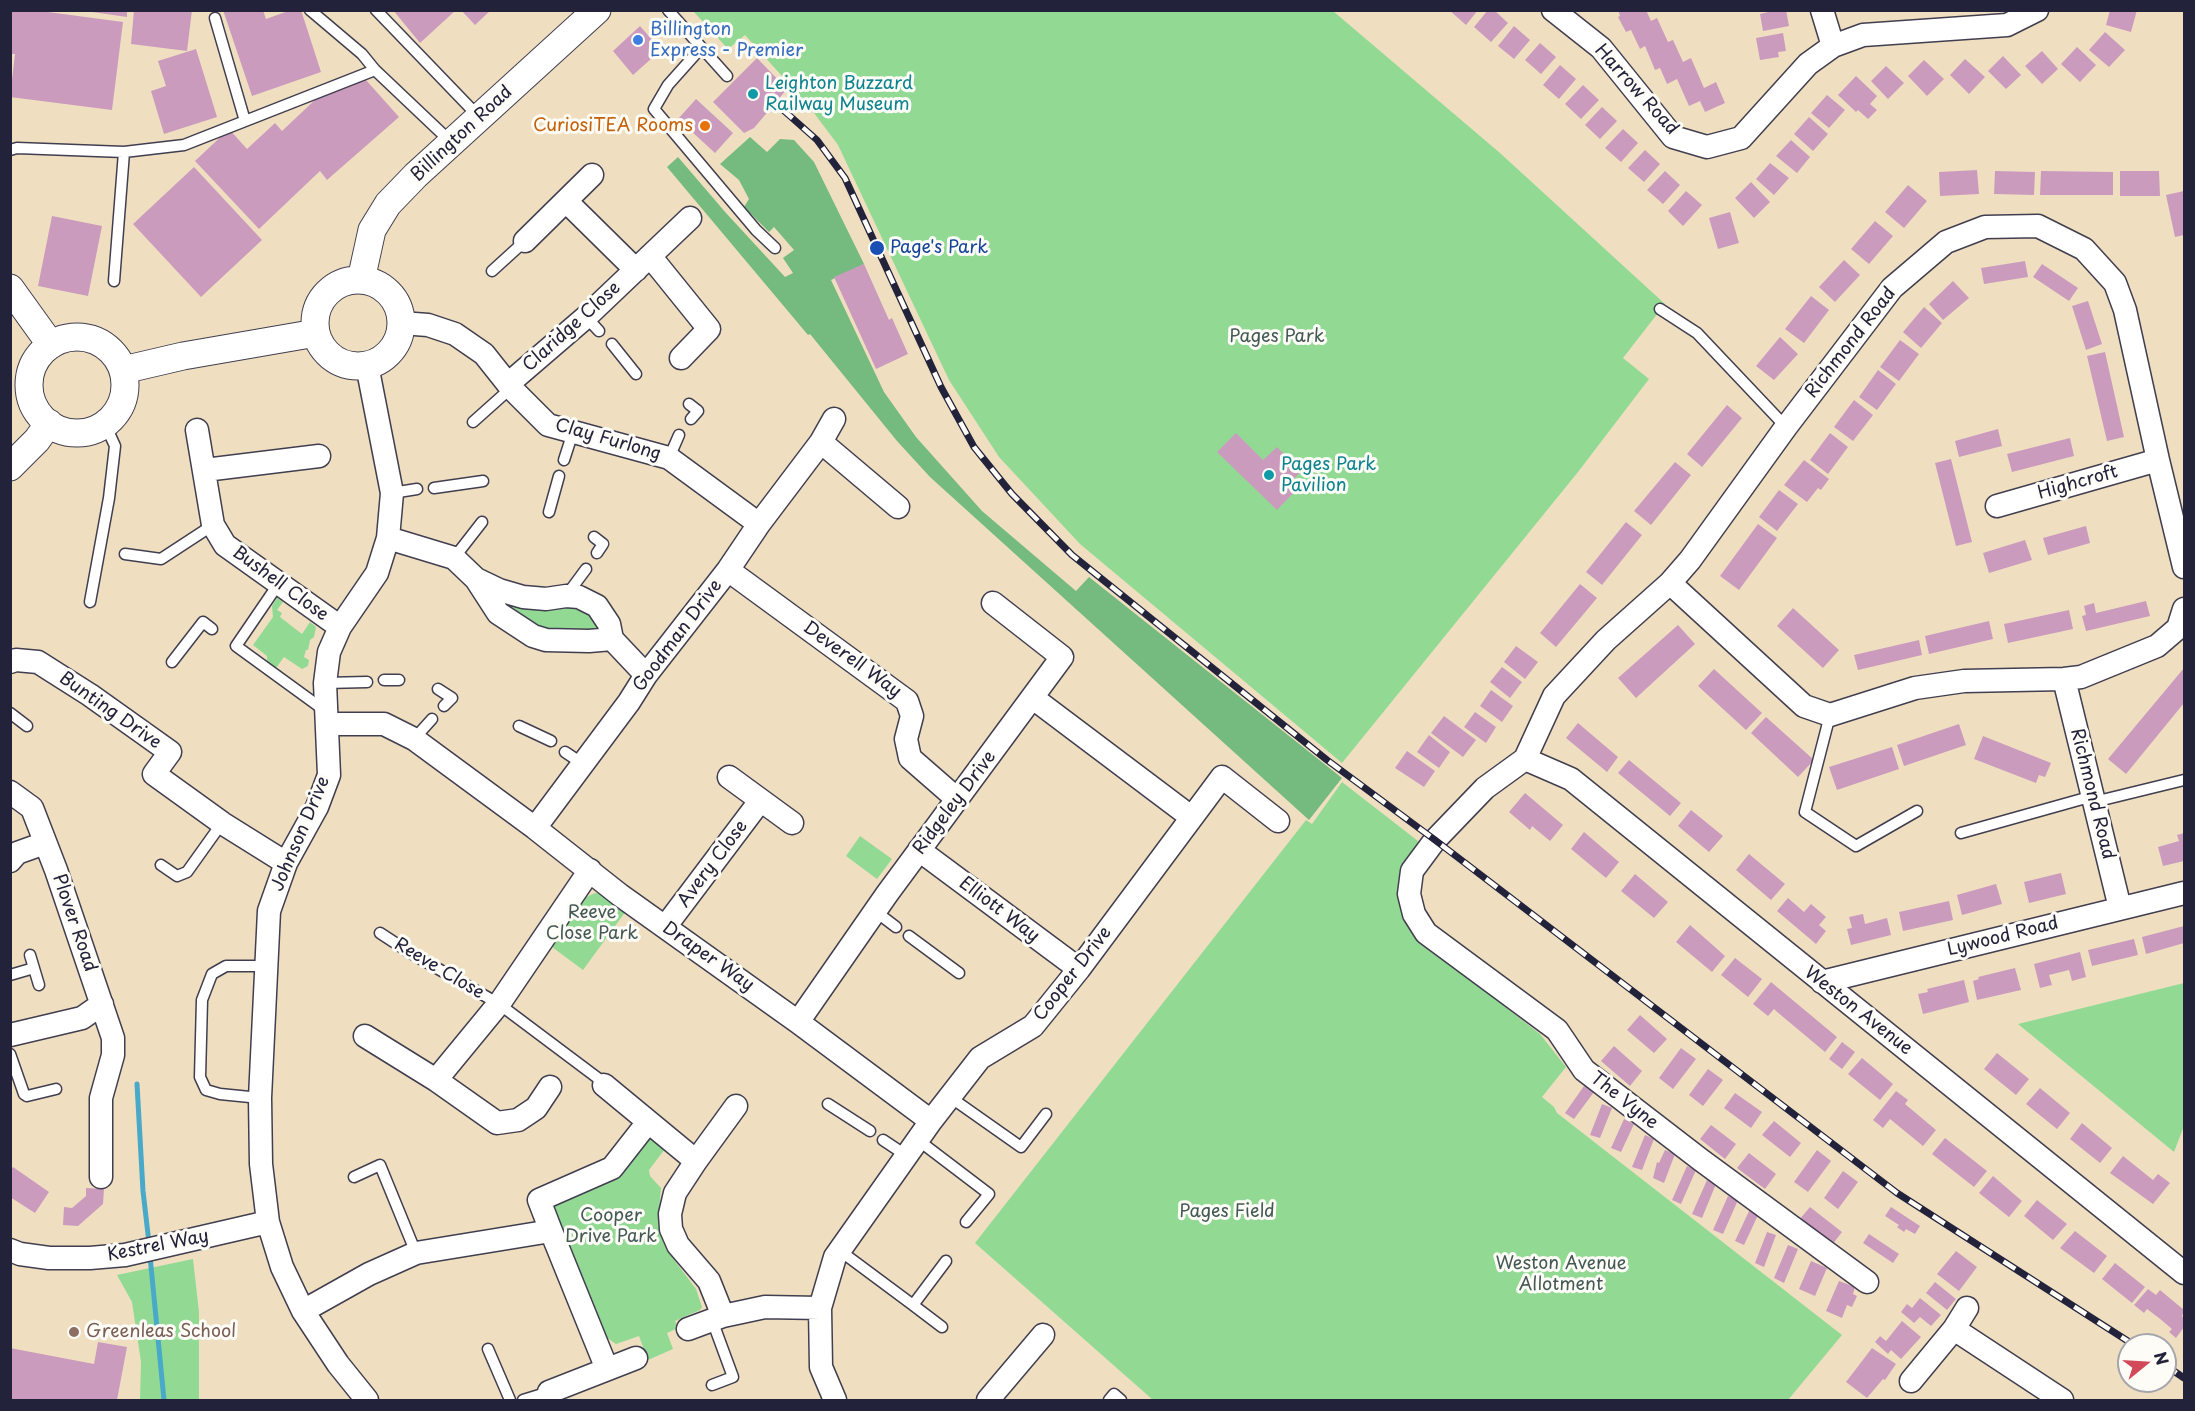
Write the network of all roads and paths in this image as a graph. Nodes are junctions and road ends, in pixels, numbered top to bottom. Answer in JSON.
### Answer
{"nodes":[{"id":1,"x":310,"y":10,"type":"edge"},
{"id":2,"x":376,"y":10,"type":"edge"},
{"id":3,"x":597,"y":10,"type":"edge"},
{"id":4,"x":668,"y":10,"type":"edge"},
{"id":5,"x":1553,"y":10,"type":"edge"},
{"id":6,"x":1822,"y":10,"type":"edge"},
{"id":7,"x":2037,"y":10,"type":"edge"},
{"id":8,"x":215,"y":18,"type":"dead end"},
{"id":9,"x":1833,"y":46,"type":"junction"},
{"id":10,"x":701,"y":48,"type":"junction"},
{"id":11,"x":375,"y":70,"type":"junction"},
{"id":12,"x":727,"y":76,"type":"dead end"},
{"id":13,"x":479,"y":117,"type":"junction"},
{"id":14,"x":245,"y":121,"type":"junction"},
{"id":15,"x":452,"y":143,"type":"junction"},
{"id":16,"x":10,"y":150,"type":"edge"},
{"id":17,"x":124,"y":152,"type":"junction"},
{"id":18,"x":592,"y":176,"type":"dead end"},
{"id":19,"x":566,"y":201,"type":"junction"},
{"id":20,"x":690,"y":218,"type":"dead end"},
{"id":21,"x":525,"y":241,"type":"joint"},
{"id":22,"x":775,"y":248,"type":"dead end"},
{"id":23,"x":643,"y":263,"type":"junction"},
{"id":24,"x":492,"y":271,"type":"dead end"},
{"id":25,"x":361,"y":280,"type":"junction"},
{"id":26,"x":114,"y":281,"type":"dead end"},
{"id":27,"x":10,"y":288,"type":"edge"},
{"id":28,"x":1660,"y":309,"type":"dead end"},
{"id":29,"x":401,"y":323,"type":"junction"},
{"id":30,"x":316,"y":333,"type":"junction"},
{"id":31,"x":612,"y":344,"type":"dead end"},
{"id":32,"x":51,"y":345,"type":"junction"},
{"id":33,"x":681,"y":358,"type":"dead end"},
{"id":34,"x":368,"y":365,"type":"junction"},
{"id":35,"x":123,"y":370,"type":"junction"},
{"id":36,"x":636,"y":374,"type":"dead end"},
{"id":37,"x":509,"y":386,"type":"junction"},
{"id":38,"x":689,"y":404,"type":"dead end"},
{"id":39,"x":691,"y":418,"type":"dead end"},
{"id":40,"x":834,"y":419,"type":"dead end"},
{"id":41,"x":473,"y":422,"type":"dead end"},
{"id":42,"x":49,"y":423,"type":"junction"},
{"id":43,"x":105,"y":424,"type":"junction"},
{"id":44,"x":1786,"y":427,"type":"junction"},
{"id":45,"x":197,"y":430,"type":"dead end"},
{"id":46,"x":573,"y":432,"type":"junction"},
{"id":47,"x":679,"y":435,"type":"dead end"},
{"id":48,"x":821,"y":442,"type":"junction"},
{"id":49,"x":319,"y":456,"type":"dead end"},
{"id":50,"x":669,"y":458,"type":"junction"},
{"id":51,"x":564,"y":460,"type":"dead end"},
{"id":52,"x":2158,"y":460,"type":"junction"},
{"id":53,"x":10,"y":467,"type":"edge"},
{"id":54,"x":205,"y":470,"type":"junction"},
{"id":55,"x":559,"y":476,"type":"dead end"},
{"id":56,"x":483,"y":481,"type":"dead end"},
{"id":57,"x":434,"y":488,"type":"dead end"},
{"id":58,"x":417,"y":489,"type":"dead end"},
{"id":59,"x":392,"y":493,"type":"junction"},
{"id":60,"x":1997,"y":506,"type":"dead end"},
{"id":61,"x":898,"y":507,"type":"dead end"},
{"id":62,"x":549,"y":512,"type":"dead end"},
{"id":63,"x":482,"y":522,"type":"dead end"},
{"id":64,"x":759,"y":524,"type":"junction"},
{"id":65,"x":213,"y":525,"type":"junction"},
{"id":66,"x":594,"y":537,"type":"dead end"},
{"id":67,"x":388,"y":538,"type":"junction"},
{"id":68,"x":597,"y":553,"type":"dead end"},
{"id":69,"x":125,"y":554,"type":"dead end"},
{"id":70,"x":453,"y":558,"type":"junction"},
{"id":71,"x":2184,"y":567,"type":"edge"},
{"id":72,"x":586,"y":569,"type":"dead end"},
{"id":73,"x":728,"y":570,"type":"junction"},
{"id":74,"x":476,"y":579,"type":"junction"},
{"id":75,"x":279,"y":583,"type":"junction"},
{"id":76,"x":1670,"y":583,"type":"junction"},
{"id":77,"x":566,"y":596,"type":"junction"},
{"id":78,"x":90,"y":602,"type":"dead end"},
{"id":79,"x":993,"y":603,"type":"dead end"},
{"id":80,"x":2182,"y":624,"type":"edge"},
{"id":81,"x":339,"y":627,"type":"junction"},
{"id":82,"x":212,"y":628,"type":"dead end"},
{"id":83,"x":612,"y":639,"type":"junction"},
{"id":84,"x":10,"y":662,"type":"edge"},
{"id":85,"x":172,"y":662,"type":"dead end"},
{"id":86,"x":646,"y":675,"type":"junction"},
{"id":87,"x":2064,"y":679,"type":"junction"},
{"id":88,"x":384,"y":680,"type":"dead end"},
{"id":89,"x":399,"y":680,"type":"dead end"},
{"id":90,"x":367,"y":682,"type":"dead end"},
{"id":91,"x":324,"y":683,"type":"junction"},
{"id":92,"x":438,"y":688,"type":"dead end"},
{"id":93,"x":1034,"y":698,"type":"junction"},
{"id":94,"x":444,"y":706,"type":"dead end"},
{"id":95,"x":10,"y":713,"type":"edge"},
{"id":96,"x":1830,"y":715,"type":"junction"},
{"id":97,"x":326,"y":718,"type":"junction"},
{"id":98,"x":432,"y":719,"type":"dead end"},
{"id":99,"x":27,"y":726,"type":"dead end"},
{"id":100,"x":519,"y":726,"type":"dead end"},
{"id":101,"x":414,"y":739,"type":"junction"},
{"id":102,"x":551,"y":741,"type":"dead end"},
{"id":103,"x":1525,"y":759,"type":"junction"},
{"id":104,"x":729,"y":777,"type":"dead end"},
{"id":105,"x":2184,"y":780,"type":"edge"},
{"id":106,"x":10,"y":792,"type":"edge"},
{"id":107,"x":957,"y":799,"type":"junction"},
{"id":108,"x":2093,"y":799,"type":"junction"},
{"id":109,"x":760,"y":801,"type":"junction"},
{"id":110,"x":1465,"y":809,"type":"joint"},
{"id":111,"x":1917,"y":812,"type":"dead end"},
{"id":112,"x":1191,"y":817,"type":"junction"},
{"id":113,"x":1278,"y":821,"type":"dead end"},
{"id":114,"x":222,"y":823,"type":"junction"},
{"id":115,"x":792,"y":823,"type":"dead end"},
{"id":116,"x":535,"y":828,"type":"junction"},
{"id":117,"x":1960,"y":833,"type":"dead end"},
{"id":118,"x":45,"y":843,"type":"junction"},
{"id":119,"x":919,"y":850,"type":"junction"},
{"id":120,"x":10,"y":861,"type":"edge"},
{"id":121,"x":286,"y":863,"type":"junction"},
{"id":122,"x":161,"y":865,"type":"dead end"},
{"id":123,"x":590,"y":870,"type":"junction"},
{"id":124,"x":2184,"y":893,"type":"edge"},
{"id":125,"x":2120,"y":908,"type":"junction"},
{"id":126,"x":875,"y":911,"type":"junction"},
{"id":127,"x":665,"y":927,"type":"junction"},
{"id":128,"x":896,"y":927,"type":"dead end"},
{"id":129,"x":380,"y":933,"type":"dead end"},
{"id":130,"x":909,"y":936,"type":"dead end"},
{"id":131,"x":30,"y":955,"type":"dead end"},
{"id":132,"x":265,"y":966,"type":"junction"},
{"id":133,"x":34,"y":968,"type":"junction"},
{"id":134,"x":1079,"y":969,"type":"junction"},
{"id":135,"x":959,"y":973,"type":"dead end"},
{"id":136,"x":10,"y":975,"type":"edge"},
{"id":137,"x":1822,"y":982,"type":"junction"},
{"id":138,"x":39,"y":985,"type":"dead end"},
{"id":139,"x":102,"y":1004,"type":"junction"},
{"id":140,"x":499,"y":1004,"type":"junction"},
{"id":141,"x":798,"y":1022,"type":"junction"},
{"id":142,"x":365,"y":1036,"type":"dead end"},
{"id":143,"x":11,"y":1039,"type":"edge"},
{"id":144,"x":436,"y":1080,"type":"junction"},
{"id":145,"x":602,"y":1082,"type":"joint"},
{"id":146,"x":550,"y":1087,"type":"dead end"},
{"id":147,"x":56,"y":1089,"type":"dead end"},
{"id":148,"x":950,"y":1097,"type":"junction"},
{"id":149,"x":260,"y":1098,"type":"junction"},
{"id":150,"x":828,"y":1104,"type":"dead end"},
{"id":151,"x":736,"y":1106,"type":"dead end"},
{"id":152,"x":1046,"y":1114,"type":"dead end"},
{"id":153,"x":932,"y":1121,"type":"junction"},
{"id":154,"x":648,"y":1122,"type":"junction"},
{"id":155,"x":870,"y":1131,"type":"dead end"},
{"id":156,"x":883,"y":1140,"type":"dead end"},
{"id":157,"x":912,"y":1148,"type":"junction"},
{"id":158,"x":696,"y":1161,"type":"junction"},
{"id":159,"x":101,"y":1177,"type":"dead end"},
{"id":160,"x":354,"y":1177,"type":"dead end"},
{"id":161,"x":268,"y":1222,"type":"junction"},
{"id":162,"x":966,"y":1222,"type":"dead end"},
{"id":163,"x":551,"y":1232,"type":"junction"},
{"id":164,"x":10,"y":1250,"type":"edge"},
{"id":165,"x":839,"y":1251,"type":"junction"},
{"id":166,"x":416,"y":1253,"type":"junction"},
{"id":167,"x":946,"y":1261,"type":"dead end"},
{"id":168,"x":2184,"y":1273,"type":"edge"},
{"id":169,"x":1867,"y":1282,"type":"dead end"},
{"id":170,"x":914,"y":1305,"type":"junction"},
{"id":171,"x":820,"y":1308,"type":"junction"},
{"id":172,"x":1966,"y":1308,"type":"dead end"},
{"id":173,"x":303,"y":1311,"type":"junction"},
{"id":174,"x":717,"y":1318,"type":"junction"},
{"id":175,"x":942,"y":1327,"type":"dead end"},
{"id":176,"x":688,"y":1329,"type":"dead end"},
{"id":177,"x":1954,"y":1329,"type":"junction"},
{"id":178,"x":1044,"y":1335,"type":"dead end"},
{"id":179,"x":488,"y":1349,"type":"dead end"},
{"id":180,"x":636,"y":1358,"type":"dead end"},
{"id":181,"x":607,"y":1369,"type":"junction"},
{"id":182,"x":1911,"y":1381,"type":"dead end"},
{"id":183,"x":712,"y":1385,"type":"dead end"},
{"id":184,"x":549,"y":1392,"type":"joint"},
{"id":185,"x":366,"y":1401,"type":"edge"},
{"id":186,"x":510,"y":1401,"type":"edge"},
{"id":187,"x":523,"y":1401,"type":"edge"},
{"id":188,"x":835,"y":1401,"type":"edge"},
{"id":189,"x":988,"y":1401,"type":"edge"},
{"id":190,"x":1109,"y":1401,"type":"edge"},
{"id":191,"x":1121,"y":1401,"type":"edge"},
{"id":192,"x":2062,"y":1401,"type":"edge"}],
"edges":[{"from":1,"to":11,"type":"lane"},
{"from":2,"to":13,"type":"lane"},
{"from":3,"to":13,"type":"street","name":"Billington Road"},
{"from":4,"to":10,"type":"lane"},
{"from":5,"to":9,"type":"street","name":"Harrow Road"},
{"from":6,"to":9,"type":"street"},
{"from":7,"to":9,"type":"street","name":"Harrow Road"},
{"from":8,"to":14,"type":"lane"},
{"from":10,"to":12,"type":"lane"},
{"from":10,"to":22,"type":"lane"},
{"from":11,"to":14,"type":"lane"},
{"from":11,"to":15,"type":"lane"},
{"from":13,"to":15,"type":"street","name":"Billington Road"},
{"from":14,"to":17,"type":"lane"},
{"from":15,"to":25,"type":"street","name":"Billington Road"},
{"from":16,"to":17,"type":"lane"},
{"from":17,"to":26,"type":"lane"},
{"from":18,"to":19,"type":"street"},
{"from":19,"to":21,"type":"street"},
{"from":19,"to":23,"type":"street","name":"Claridge Close"},
{"from":20,"to":23,"type":"street","name":"Claridge Close"},
{"from":21,"to":24,"type":"lane"},
{"from":23,"to":33,"type":"street","name":"Claridge Close"},
{"from":23,"to":37,"type":"street","name":"Claridge Close"},
{"from":25,"to":29,"type":"street"},
{"from":25,"to":30,"type":"street"},
{"from":27,"to":32,"type":"street"},
{"from":28,"to":44,"type":"lane"},
{"from":29,"to":34,"type":"street"},
{"from":29,"to":37,"type":"street","name":"Clay Furlong"},
{"from":30,"to":34,"type":"street"},
{"from":30,"to":35,"type":"street"},
{"from":31,"to":36,"type":"lane"},
{"from":32,"to":35,"type":"street"},
{"from":32,"to":42,"type":"street"},
{"from":34,"to":59,"type":"street","name":"Johnson Drive"},
{"from":35,"to":43,"type":"street"},
{"from":37,"to":41,"type":"lane"},
{"from":37,"to":46,"type":"street","name":"Clay Furlong"},
{"from":38,"to":39,"type":"lane"},
{"from":40,"to":48,"type":"street","name":"Goodman Drive"},
{"from":42,"to":43,"type":"street"},
{"from":42,"to":53,"type":"street"},
{"from":43,"to":78,"type":"lane"},
{"from":44,"to":52,"type":"street","name":"Richmond Road"},
{"from":44,"to":76,"type":"street","name":"Richmond Road"},
{"from":45,"to":54,"type":"street","name":"Bushell Close"},
{"from":46,"to":50,"type":"street","name":"Clay Furlong"},
{"from":46,"to":51,"type":"lane"},
{"from":47,"to":50,"type":"lane"},
{"from":48,"to":61,"type":"street"},
{"from":48,"to":64,"type":"street","name":"Goodman Drive"},
{"from":49,"to":54,"type":"street"},
{"from":50,"to":64,"type":"street","name":"Clay Furlong"},
{"from":52,"to":60,"type":"street","name":"Highcroft"},
{"from":52,"to":71,"type":"street","name":"Richmond Road"},
{"from":54,"to":65,"type":"street","name":"Bushell Close"},
{"from":55,"to":62,"type":"lane"},
{"from":56,"to":57,"type":"lane"},
{"from":58,"to":59,"type":"lane"},
{"from":59,"to":67,"type":"street","name":"Johnson Drive"},
{"from":63,"to":70,"type":"lane"},
{"from":64,"to":73,"type":"street","name":"Goodman Drive"},
{"from":65,"to":69,"type":"lane"},
{"from":65,"to":75,"type":"street","name":"Bushell Close"},
{"from":66,"to":68,"type":"lane"},
{"from":67,"to":70,"type":"street"},
{"from":67,"to":81,"type":"street","name":"Johnson Drive"},
{"from":70,"to":74,"type":"street"},
{"from":72,"to":77,"type":"lane"},
{"from":73,"to":86,"type":"street","name":"Goodman Drive"},
{"from":73,"to":107,"type":"street","name":"Deverell Way"},
{"from":74,"to":77,"type":"street"},
{"from":74,"to":83,"type":"street"},
{"from":75,"to":81,"type":"street","name":"Bushell Close"},
{"from":75,"to":97,"type":"lane"},
{"from":76,"to":96,"type":"street"},
{"from":76,"to":103,"type":"street","name":"Richmond Road"},
{"from":77,"to":83,"type":"street"},
{"from":79,"to":93,"type":"street","name":"Ridgeley Drive"},
{"from":80,"to":87,"type":"street"},
{"from":81,"to":91,"type":"street","name":"Johnson Drive"},
{"from":82,"to":85,"type":"lane"},
{"from":83,"to":86,"type":"street"},
{"from":84,"to":114,"type":"street","name":"Bunting Drive"},
{"from":86,"to":116,"type":"street","name":"Goodman Drive"},
{"from":87,"to":96,"type":"street"},
{"from":87,"to":108,"type":"street","name":"Richmond Road"},
{"from":88,"to":89,"type":"lane"},
{"from":90,"to":91,"type":"lane"},
{"from":91,"to":97,"type":"street","name":"Johnson Drive"},
{"from":92,"to":94,"type":"lane"},
{"from":93,"to":107,"type":"street","name":"Ridgeley Drive"},
{"from":93,"to":112,"type":"street"},
{"from":95,"to":99,"type":"lane"},
{"from":96,"to":111,"type":"lane"},
{"from":97,"to":101,"type":"street","name":"Draper Way"},
{"from":97,"to":121,"type":"street","name":"Johnson Drive"},
{"from":98,"to":101,"type":"lane"},
{"from":100,"to":102,"type":"lane"},
{"from":101,"to":116,"type":"street","name":"Draper Way"},
{"from":103,"to":110,"type":"street","name":"Richmond Road"},
{"from":103,"to":137,"type":"street","name":"Weston Avenue"},
{"from":104,"to":109,"type":"street","name":"Avery Close"},
{"from":105,"to":108,"type":"lane"},
{"from":106,"to":118,"type":"street","name":"Plover Road"},
{"from":107,"to":119,"type":"street","name":"Ridgeley Drive"},
{"from":108,"to":117,"type":"lane"},
{"from":108,"to":125,"type":"street","name":"Richmond Road"},
{"from":109,"to":115,"type":"street","name":"Avery Close"},
{"from":109,"to":127,"type":"street","name":"Avery Close"},
{"from":110,"to":169,"type":"street","name":"The Vyne"},
{"from":112,"to":113,"type":"street","name":"Cooper Drive"},
{"from":112,"to":134,"type":"street","name":"Cooper Drive"},
{"from":114,"to":121,"type":"street","name":"Bunting Drive"},
{"from":114,"to":122,"type":"lane"},
{"from":116,"to":123,"type":"street","name":"Draper Way"},
{"from":118,"to":120,"type":"street"},
{"from":118,"to":139,"type":"street","name":"Plover Road"},
{"from":119,"to":126,"type":"street","name":"Ridgeley Drive"},
{"from":119,"to":134,"type":"street","name":"Elliott Way"},
{"from":121,"to":132,"type":"street","name":"Johnson Drive"},
{"from":123,"to":127,"type":"street","name":"Draper Way"},
{"from":123,"to":140,"type":"street","name":"Reeve Close"},
{"from":124,"to":125,"type":"street","name":"Lywood Road"},
{"from":125,"to":137,"type":"street","name":"Lywood Road"},
{"from":126,"to":128,"type":"lane"},
{"from":126,"to":141,"type":"street","name":"Ridgeley Drive"},
{"from":127,"to":141,"type":"street","name":"Draper Way"},
{"from":129,"to":140,"type":"lane","name":"Reeve Close"},
{"from":130,"to":135,"type":"lane"},
{"from":131,"to":133,"type":"lane"},
{"from":132,"to":149,"type":"street","name":"Johnson Drive"},
{"from":132,"to":149,"type":"lane"},
{"from":133,"to":136,"type":"lane"},
{"from":133,"to":138,"type":"lane"},
{"from":134,"to":148,"type":"street","name":"Cooper Drive"},
{"from":137,"to":168,"type":"street","name":"Weston Avenue"},
{"from":139,"to":143,"type":"street"},
{"from":139,"to":159,"type":"street","name":"Plover Road"},
{"from":140,"to":144,"type":"street","name":"Reeve Close"},
{"from":140,"to":145,"type":"lane","name":"Reeve Close"},
{"from":141,"to":153,"type":"street","name":"Draper Way"},
{"from":142,"to":144,"type":"street"},
{"from":143,"to":147,"type":"lane"},
{"from":144,"to":146,"type":"street"},
{"from":145,"to":154,"type":"street"},
{"from":148,"to":152,"type":"lane"},
{"from":148,"to":153,"type":"street","name":"Cooper Drive"},
{"from":149,"to":161,"type":"street","name":"Johnson Drive"},
{"from":150,"to":155,"type":"lane"},
{"from":151,"to":158,"type":"street"},
{"from":153,"to":157,"type":"street","name":"Cooper Drive"},
{"from":154,"to":158,"type":"street"},
{"from":154,"to":163,"type":"street"},
{"from":156,"to":157,"type":"lane"},
{"from":157,"to":162,"type":"lane"},
{"from":157,"to":165,"type":"street","name":"Cooper Drive"},
{"from":158,"to":174,"type":"street"},
{"from":160,"to":166,"type":"lane"},
{"from":161,"to":164,"type":"street","name":"Kestrel Way"},
{"from":161,"to":173,"type":"street","name":"Johnson Drive"},
{"from":163,"to":166,"type":"street"},
{"from":163,"to":181,"type":"street"},
{"from":165,"to":170,"type":"lane"},
{"from":165,"to":171,"type":"street","name":"Cooper Drive"},
{"from":166,"to":173,"type":"street"},
{"from":167,"to":170,"type":"lane"},
{"from":170,"to":175,"type":"lane"},
{"from":171,"to":174,"type":"street"},
{"from":171,"to":188,"type":"street","name":"Cooper Drive"},
{"from":172,"to":177,"type":"street"},
{"from":173,"to":185,"type":"street","name":"Johnson Drive"},
{"from":174,"to":176,"type":"street"},
{"from":174,"to":183,"type":"lane"},
{"from":177,"to":182,"type":"street"},
{"from":177,"to":192,"type":"street"},
{"from":178,"to":189,"type":"street"},
{"from":179,"to":186,"type":"lane"},
{"from":180,"to":181,"type":"street"},
{"from":181,"to":184,"type":"street"},
{"from":184,"to":187,"type":"lane"},
{"from":190,"to":191,"type":"lane"}]}
